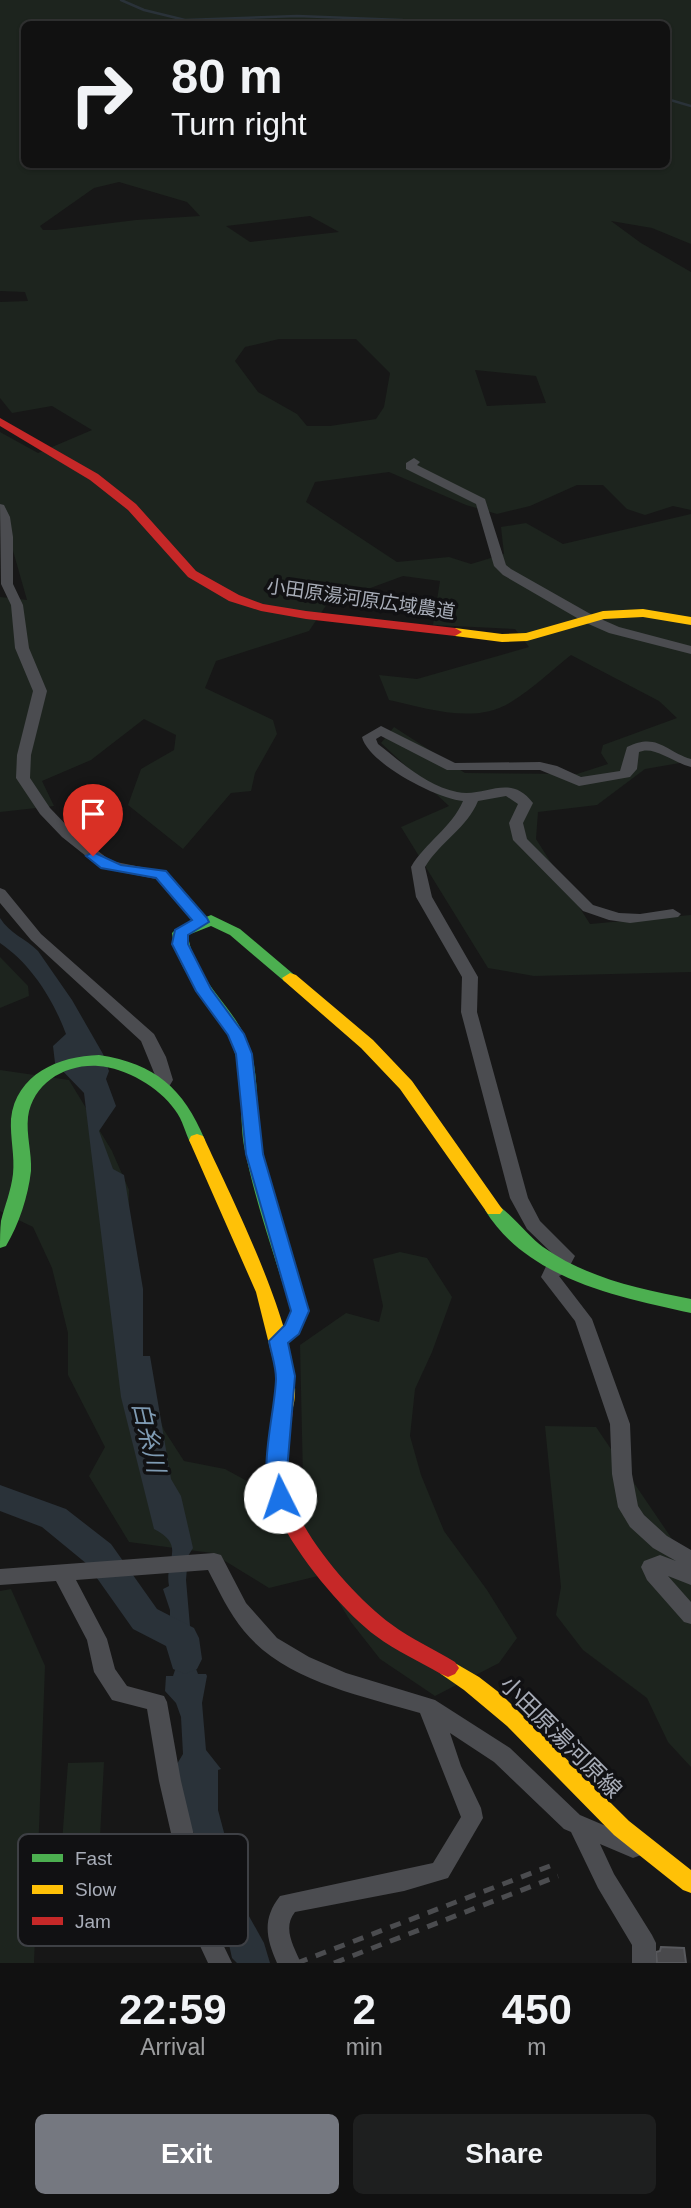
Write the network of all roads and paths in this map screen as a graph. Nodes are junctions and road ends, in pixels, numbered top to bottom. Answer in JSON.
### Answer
{"nodes":[{"id":1,"x":0,"y":421,"type":"edge"},
{"id":2,"x":414,"y":462,"type":"dead end"},
{"id":3,"x":0,"y":508,"type":"edge"},
{"id":4,"x":589,"y":619,"type":"junction"},
{"id":5,"x":691,"y":621,"type":"edge"},
{"id":6,"x":691,"y":650,"type":"edge"},
{"id":7,"x":691,"y":763,"type":"edge"},
{"id":8,"x":472,"y":797,"type":"junction"},
{"id":9,"x":0,"y":893,"type":"edge"},
{"id":10,"x":673,"y":914,"type":"dead end"},
{"id":11,"x":202,"y":922,"type":"junction"},
{"id":12,"x":162,"y":1086,"type":"junction"},
{"id":13,"x":0,"y":1242,"type":"edge"},
{"id":14,"x":558,"y":1266,"type":"junction"},
{"id":15,"x":691,"y":1306,"type":"edge"},
{"id":16,"x":278,"y":1341,"type":"junction"},
{"id":17,"x":691,"y":1560,"type":"edge"},
{"id":18,"x":70,"y":1570,"type":"junction"},
{"id":19,"x":0,"y":1577,"type":"edge"},
{"id":20,"x":691,"y":1577,"type":"edge"},
{"id":21,"x":691,"y":1616,"type":"edge"},
{"id":22,"x":427,"y":1706,"type":"junction"},
{"id":23,"x":580,"y":1827,"type":"junction"},
{"id":24,"x":183,"y":1834,"type":"edge"},
{"id":25,"x":655,"y":1857,"type":"junction"},
{"id":26,"x":686,"y":1878,"type":"edge"},
{"id":27,"x":212,"y":1946,"type":"edge"},
{"id":28,"x":220,"y":1963,"type":"edge"},
{"id":29,"x":289,"y":1963,"type":"edge"},
{"id":30,"x":644,"y":1963,"type":"edge"}],
"edges":[{"from":1,"to":4,"type":"street","name":"小田原湯河原広域農道"},
{"from":2,"to":4,"type":"street"},
{"from":3,"to":11,"type":"street"},
{"from":4,"to":5,"type":"street","name":"小田原湯河原広域農道"},
{"from":4,"to":6,"type":"street"},
{"from":7,"to":8,"type":"street"},
{"from":8,"to":10,"type":"street"},
{"from":8,"to":14,"type":"street"},
{"from":9,"to":12,"type":"street"},
{"from":11,"to":14,"type":"street"},
{"from":11,"to":16,"type":"street"},
{"from":12,"to":13,"type":"street","name":"小田原湯河原線"},
{"from":12,"to":16,"type":"street","name":"小田原湯河原線"},
{"from":14,"to":15,"type":"street"},
{"from":14,"to":17,"type":"street"},
{"from":16,"to":25,"type":"street","name":"小田原湯河原線"},
{"from":18,"to":19,"type":"street"},
{"from":18,"to":22,"type":"street"},
{"from":18,"to":24,"type":"street"},
{"from":20,"to":21,"type":"street"},
{"from":22,"to":23,"type":"street"},
{"from":22,"to":29,"type":"street"},
{"from":23,"to":25,"type":"street"},
{"from":23,"to":30,"type":"street"},
{"from":25,"to":26,"type":"street","name":"小田原湯河原線"},
{"from":27,"to":28,"type":"street"}]}
